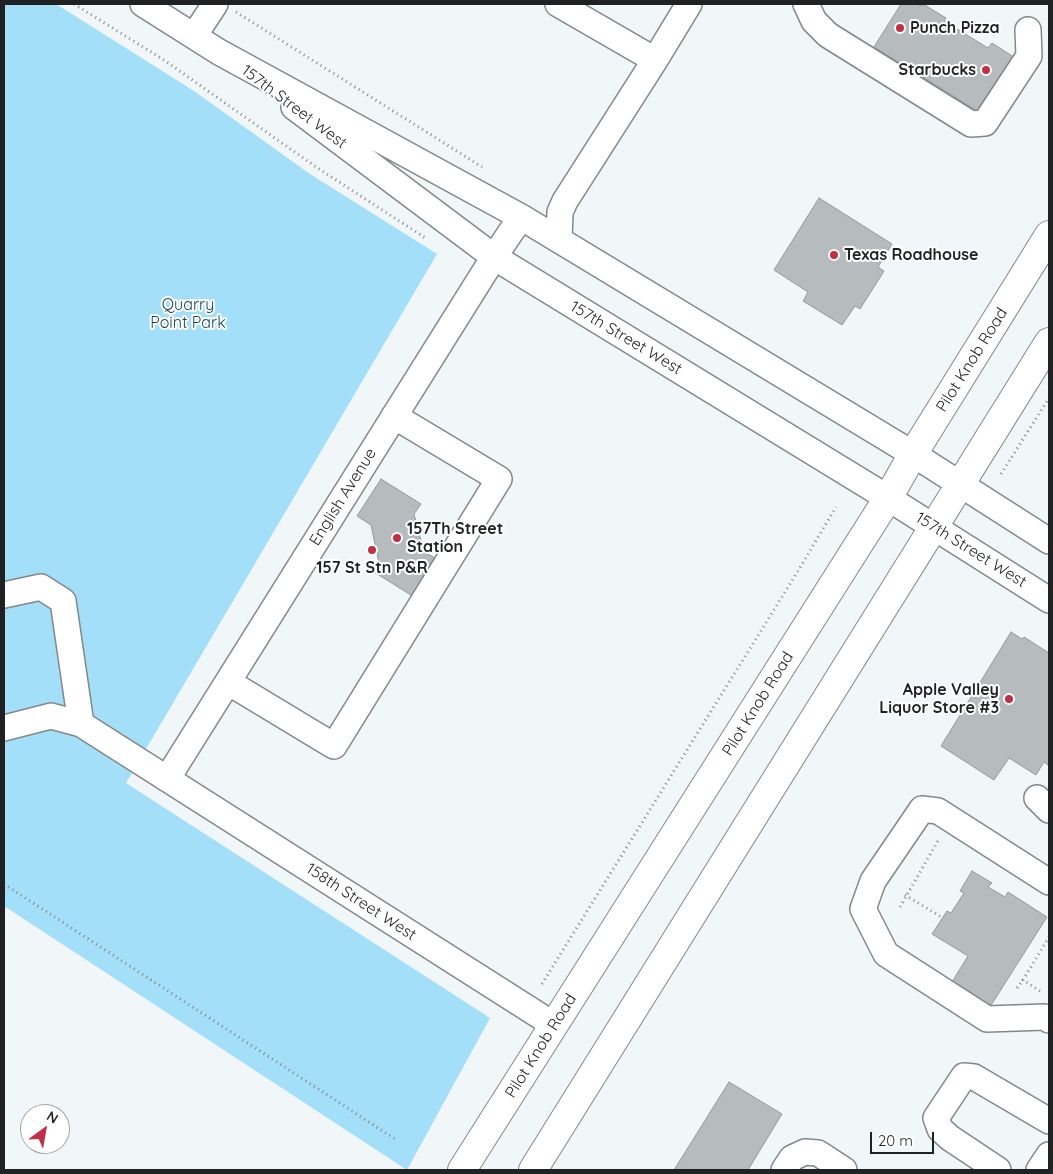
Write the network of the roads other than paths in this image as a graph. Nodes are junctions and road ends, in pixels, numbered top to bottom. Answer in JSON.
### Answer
{"nodes":[{"id":1,"x":143,"y":4,"type":"edge"},
{"id":2,"x":215,"y":4,"type":"edge"},
{"id":3,"x":689,"y":4,"type":"edge"},
{"id":4,"x":806,"y":4,"type":"edge"},
{"id":5,"x":563,"y":5,"type":"edge"},
{"id":6,"x":1028,"y":30,"type":"dead end"},
{"id":7,"x":194,"y":36,"type":"junction"},
{"id":8,"x":219,"y":52,"type":"junction"},
{"id":9,"x":655,"y":60,"type":"junction"},
{"id":10,"x":521,"y":217,"type":"junction"},
{"id":11,"x":1049,"y":235,"type":"edge"},
{"id":12,"x":559,"y":240,"type":"junction"},
{"id":13,"x":494,"y":256,"type":"junction"},
{"id":14,"x":1049,"y":342,"type":"edge"},
{"id":15,"x":394,"y":416,"type":"junction"},
{"id":16,"x":913,"y":454,"type":"junction"},
{"id":17,"x":961,"y":484,"type":"junction"},
{"id":18,"x":888,"y":498,"type":"junction"},
{"id":19,"x":934,"y":528,"type":"junction"},
{"id":20,"x":1049,"y":541,"type":"edge"},
{"id":21,"x":4,"y":595,"type":"edge"},
{"id":22,"x":1049,"y":600,"type":"edge"},
{"id":23,"x":228,"y":682,"type":"junction"},
{"id":24,"x":81,"y":724,"type":"junction"},
{"id":25,"x":4,"y":728,"type":"edge"},
{"id":26,"x":168,"y":778,"type":"junction"},
{"id":27,"x":1049,"y":882,"type":"edge"},
{"id":28,"x":1046,"y":1009,"type":"edge"},
{"id":29,"x":554,"y":1025,"type":"junction"},
{"id":30,"x":1049,"y":1121,"type":"edge"},
{"id":31,"x":1049,"y":1155,"type":"edge"},
{"id":32,"x":462,"y":1170,"type":"edge"},
{"id":33,"x":533,"y":1170,"type":"edge"},
{"id":34,"x":784,"y":1170,"type":"edge"},
{"id":35,"x":844,"y":1170,"type":"edge"},
{"id":36,"x":998,"y":1170,"type":"edge"},
{"id":37,"x":1040,"y":1170,"type":"edge"}],
"edges":[{"from":1,"to":7,"type":"street","name":"157th Street West"},
{"from":2,"to":7,"type":"street"},
{"from":3,"to":9,"type":"street"},
{"from":4,"to":6,"type":"street"},
{"from":5,"to":9,"type":"street"},
{"from":7,"to":8,"type":"street","name":"157th Street West"},
{"from":8,"to":10,"type":"street","name":"157th Street West"},
{"from":8,"to":13,"type":"street","name":"157th Street West"},
{"from":9,"to":12,"type":"street"},
{"from":10,"to":12,"type":"street","name":"157th Street West"},
{"from":10,"to":13,"type":"street","name":"English Avenue"},
{"from":11,"to":16,"type":"main road","name":"Pilot Knob Road"},
{"from":12,"to":16,"type":"street","name":"157th Street West"},
{"from":13,"to":15,"type":"street","name":"English Avenue"},
{"from":13,"to":18,"type":"street","name":"157th Street West"},
{"from":14,"to":17,"type":"main road"},
{"from":15,"to":23,"type":"street","name":"English Avenue"},
{"from":15,"to":23,"type":"street"},
{"from":16,"to":17,"type":"street","name":"157th Street West"},
{"from":16,"to":18,"type":"main road","name":"Pilot Knob Road"},
{"from":17,"to":19,"type":"main road"},
{"from":17,"to":20,"type":"street","name":"157th Street West"},
{"from":18,"to":19,"type":"street","name":"157th Street West"},
{"from":18,"to":29,"type":"main road","name":"Pilot Knob Road"},
{"from":19,"to":22,"type":"street","name":"157th Street West"},
{"from":19,"to":33,"type":"main road"},
{"from":21,"to":24,"type":"street"},
{"from":23,"to":26,"type":"street","name":"English Avenue"},
{"from":24,"to":25,"type":"street","name":"158th Street West"},
{"from":24,"to":26,"type":"street","name":"158th Street West"},
{"from":26,"to":29,"type":"street","name":"158th Street West"},
{"from":27,"to":28,"type":"street"},
{"from":29,"to":32,"type":"main road","name":"Pilot Knob Road"},
{"from":30,"to":36,"type":"street"},
{"from":31,"to":37,"type":"street"},
{"from":34,"to":35,"type":"street"}]}
